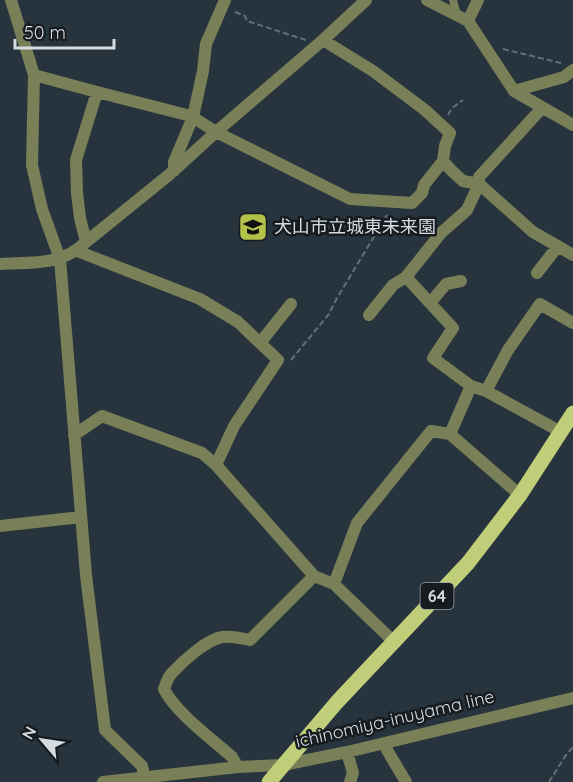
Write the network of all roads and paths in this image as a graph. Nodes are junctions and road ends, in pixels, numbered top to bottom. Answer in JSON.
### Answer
{"nodes":[{"id":1,"x":10,"y":0,"type":"edge"},
{"id":2,"x":427,"y":0,"type":"edge"},
{"id":3,"x":453,"y":0,"type":"edge"},
{"id":4,"x":478,"y":0,"type":"edge"},
{"id":5,"x":360,"y":2,"type":"edge"},
{"id":6,"x":223,"y":4,"type":"edge"},
{"id":7,"x":463,"y":18,"type":"junction"},
{"id":8,"x":319,"y":44,"type":"junction"},
{"id":9,"x":482,"y":44,"type":"junction"},
{"id":10,"x":562,"y":63,"type":"dead end"},
{"id":11,"x":573,"y":70,"type":"edge"},
{"id":12,"x":34,"y":75,"type":"junction"},
{"id":13,"x":514,"y":91,"type":"junction"},
{"id":14,"x":97,"y":92,"type":"junction"},
{"id":15,"x":464,"y":100,"type":"dead end"},
{"id":16,"x":542,"y":108,"type":"junction"},
{"id":17,"x":193,"y":117,"type":"junction"},
{"id":18,"x":443,"y":125,"type":"junction"},
{"id":19,"x":573,"y":125,"type":"edge"},
{"id":20,"x":216,"y":132,"type":"junction"},
{"id":21,"x":443,"y":161,"type":"junction"},
{"id":22,"x":174,"y":171,"type":"junction"},
{"id":23,"x":479,"y":184,"type":"junction"},
{"id":24,"x":394,"y":202,"type":"junction"},
{"id":25,"x":82,"y":246,"type":"junction"},
{"id":26,"x":558,"y":246,"type":"junction"},
{"id":27,"x":573,"y":255,"type":"edge"},
{"id":28,"x":60,"y":259,"type":"junction"},
{"id":29,"x":0,"y":264,"type":"edge"},
{"id":30,"x":537,"y":273,"type":"dead end"},
{"id":31,"x":406,"y":277,"type":"junction"},
{"id":32,"x":460,"y":281,"type":"dead end"},
{"id":33,"x":430,"y":303,"type":"junction"},
{"id":34,"x":291,"y":304,"type":"dead end"},
{"id":35,"x":369,"y":315,"type":"dead end"},
{"id":36,"x":573,"y":323,"type":"edge"},
{"id":37,"x":260,"y":343,"type":"junction"},
{"id":38,"x":278,"y":360,"type":"junction"},
{"id":39,"x":471,"y":386,"type":"junction"},
{"id":40,"x":486,"y":391,"type":"junction"},
{"id":41,"x":573,"y":413,"type":"edge"},
{"id":42,"x":561,"y":432,"type":"junction"},
{"id":43,"x":450,"y":434,"type":"junction"},
{"id":44,"x":74,"y":435,"type":"junction"},
{"id":45,"x":216,"y":465,"type":"junction"},
{"id":46,"x":520,"y":495,"type":"junction"},
{"id":47,"x":81,"y":517,"type":"junction"},
{"id":48,"x":0,"y":526,"type":"edge"},
{"id":49,"x":314,"y":576,"type":"junction"},
{"id":50,"x":334,"y":584,"type":"junction"},
{"id":51,"x":393,"y":641,"type":"junction"},
{"id":52,"x":573,"y":698,"type":"edge"},
{"id":53,"x":385,"y":743,"type":"junction"},
{"id":54,"x":573,"y":747,"type":"edge"},
{"id":55,"x":347,"y":752,"type":"junction"},
{"id":56,"x":284,"y":765,"type":"junction"},
{"id":57,"x":238,"y":767,"type":"junction"},
{"id":58,"x":145,"y":778,"type":"junction"},
{"id":59,"x":104,"y":782,"type":"edge"},
{"id":60,"x":269,"y":782,"type":"edge"},
{"id":61,"x":350,"y":782,"type":"edge"},
{"id":62,"x":406,"y":782,"type":"edge"},
{"id":63,"x":549,"y":782,"type":"edge"}],
"edges":[{"from":1,"to":12,"type":"street"},
{"from":2,"to":7,"type":"street"},
{"from":3,"to":7,"type":"lane"},
{"from":4,"to":7,"type":"street"},
{"from":5,"to":8,"type":"street"},
{"from":6,"to":8,"type":"path"},
{"from":6,"to":17,"type":"street"},
{"from":7,"to":9,"type":"street"},
{"from":8,"to":18,"type":"street"},
{"from":8,"to":20,"type":"street"},
{"from":9,"to":10,"type":"path"},
{"from":9,"to":13,"type":"street"},
{"from":11,"to":13,"type":"street"},
{"from":12,"to":14,"type":"street"},
{"from":12,"to":28,"type":"street"},
{"from":13,"to":16,"type":"street"},
{"from":14,"to":17,"type":"street"},
{"from":14,"to":25,"type":"street"},
{"from":15,"to":18,"type":"path"},
{"from":16,"to":19,"type":"street"},
{"from":16,"to":23,"type":"street"},
{"from":17,"to":20,"type":"street"},
{"from":17,"to":22,"type":"street"},
{"from":18,"to":21,"type":"street"},
{"from":20,"to":22,"type":"street"},
{"from":20,"to":24,"type":"street"},
{"from":21,"to":23,"type":"street"},
{"from":21,"to":24,"type":"street"},
{"from":22,"to":25,"type":"street"},
{"from":23,"to":26,"type":"street"},
{"from":23,"to":31,"type":"street"},
{"from":24,"to":38,"type":"path"},
{"from":25,"to":28,"type":"street"},
{"from":25,"to":37,"type":"street"},
{"from":26,"to":27,"type":"street"},
{"from":26,"to":30,"type":"street"},
{"from":28,"to":29,"type":"street"},
{"from":28,"to":44,"type":"street"},
{"from":31,"to":33,"type":"street"},
{"from":31,"to":35,"type":"street"},
{"from":32,"to":33,"type":"street"},
{"from":33,"to":39,"type":"street"},
{"from":34,"to":37,"type":"street"},
{"from":36,"to":40,"type":"street"},
{"from":37,"to":38,"type":"street"},
{"from":38,"to":45,"type":"street"},
{"from":39,"to":40,"type":"street"},
{"from":39,"to":43,"type":"street"},
{"from":40,"to":42,"type":"street"},
{"from":41,"to":42,"type":"main road","name":"ichinomiya-inuyama line","number":"64"},
{"from":42,"to":46,"type":"main road","name":"ichinomiya-inuyama line","number":"64"},
{"from":43,"to":46,"type":"street"},
{"from":43,"to":50,"type":"street"},
{"from":44,"to":45,"type":"street"},
{"from":44,"to":47,"type":"street"},
{"from":45,"to":49,"type":"street"},
{"from":46,"to":51,"type":"main road","name":"ichinomiya-inuyama line","number":"64"},
{"from":47,"to":48,"type":"street"},
{"from":47,"to":58,"type":"street"},
{"from":49,"to":50,"type":"street"},
{"from":49,"to":57,"type":"street"},
{"from":50,"to":51,"type":"street"},
{"from":51,"to":56,"type":"main road","name":"ichinomiya-inuyama line","number":"64"},
{"from":52,"to":53,"type":"street","name":"ichinomiya-inuyama line"},
{"from":53,"to":55,"type":"street","name":"ichinomiya-inuyama line"},
{"from":53,"to":62,"type":"street"},
{"from":54,"to":63,"type":"path"},
{"from":55,"to":56,"type":"street","name":"ichinomiya-inuyama line"},
{"from":55,"to":61,"type":"street"},
{"from":56,"to":57,"type":"street"},
{"from":56,"to":60,"type":"main road","name":"ichinomiya-inuyama line","number":"64"},
{"from":57,"to":58,"type":"street"},
{"from":58,"to":59,"type":"street"}]}
